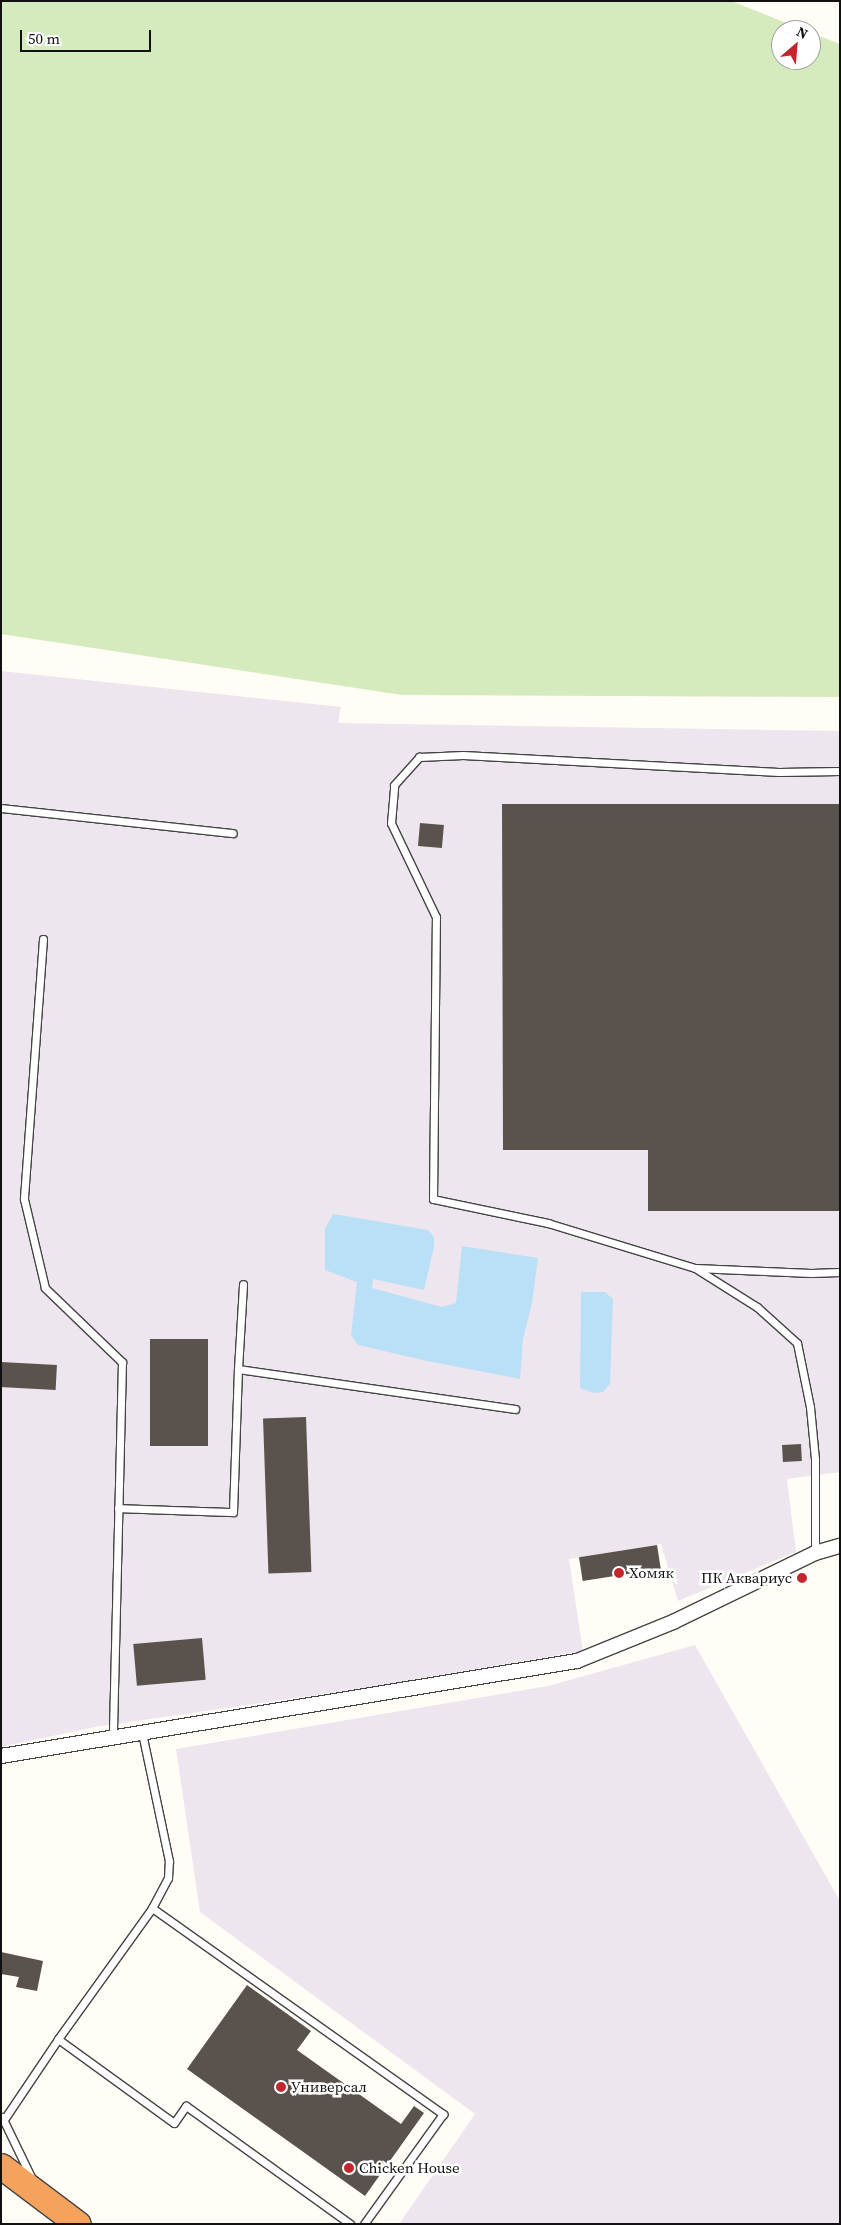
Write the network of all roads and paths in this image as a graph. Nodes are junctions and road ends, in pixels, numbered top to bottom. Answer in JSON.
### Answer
{"nodes":[{"id":1,"x":840,"y":771,"type":"edge"},
{"id":2,"x":1,"y":808,"type":"edge"},
{"id":3,"x":233,"y":834,"type":"dead end"},
{"id":4,"x":43,"y":939,"type":"dead end"},
{"id":5,"x":695,"y":1268,"type":"junction"},
{"id":6,"x":840,"y":1272,"type":"edge"},
{"id":7,"x":243,"y":1284,"type":"dead end"},
{"id":8,"x":238,"y":1369,"type":"junction"},
{"id":9,"x":515,"y":1409,"type":"dead end"},
{"id":10,"x":118,"y":1508,"type":"junction"},
{"id":11,"x":840,"y":1546,"type":"edge"},
{"id":12,"x":815,"y":1553,"type":"junction"},
{"id":13,"x":142,"y":1733,"type":"junction"},
{"id":14,"x":113,"y":1737,"type":"junction"},
{"id":15,"x":1,"y":1756,"type":"edge"},
{"id":16,"x":152,"y":1908,"type":"junction"},
{"id":17,"x":58,"y":2039,"type":"junction"},
{"id":18,"x":2,"y":2118,"type":"edge"},
{"id":19,"x":1,"y":2166,"type":"edge"},
{"id":20,"x":1,"y":2182,"type":"edge"},
{"id":21,"x":40,"y":2195,"type":"junction"},
{"id":22,"x":56,"y":2224,"type":"edge"},
{"id":23,"x":78,"y":2224,"type":"edge"},
{"id":24,"x":350,"y":2224,"type":"edge"},
{"id":25,"x":364,"y":2224,"type":"edge"}],
"edges":[{"from":1,"to":5,"type":"lane"},
{"from":2,"to":3,"type":"lane"},
{"from":4,"to":10,"type":"lane"},
{"from":5,"to":6,"type":"lane"},
{"from":5,"to":12,"type":"lane"},
{"from":7,"to":8,"type":"lane"},
{"from":8,"to":9,"type":"lane"},
{"from":8,"to":10,"type":"lane"},
{"from":10,"to":14,"type":"lane"},
{"from":11,"to":12,"type":"street"},
{"from":12,"to":13,"type":"street"},
{"from":13,"to":14,"type":"street"},
{"from":13,"to":16,"type":"lane"},
{"from":14,"to":15,"type":"street"},
{"from":16,"to":17,"type":"lane"},
{"from":16,"to":25,"type":"lane"},
{"from":17,"to":18,"type":"lane"},
{"from":17,"to":24,"type":"lane"},
{"from":18,"to":21,"type":"lane"},
{"from":19,"to":21,"type":"highway"},
{"from":20,"to":22,"type":"highway"},
{"from":21,"to":23,"type":"highway"}]}
